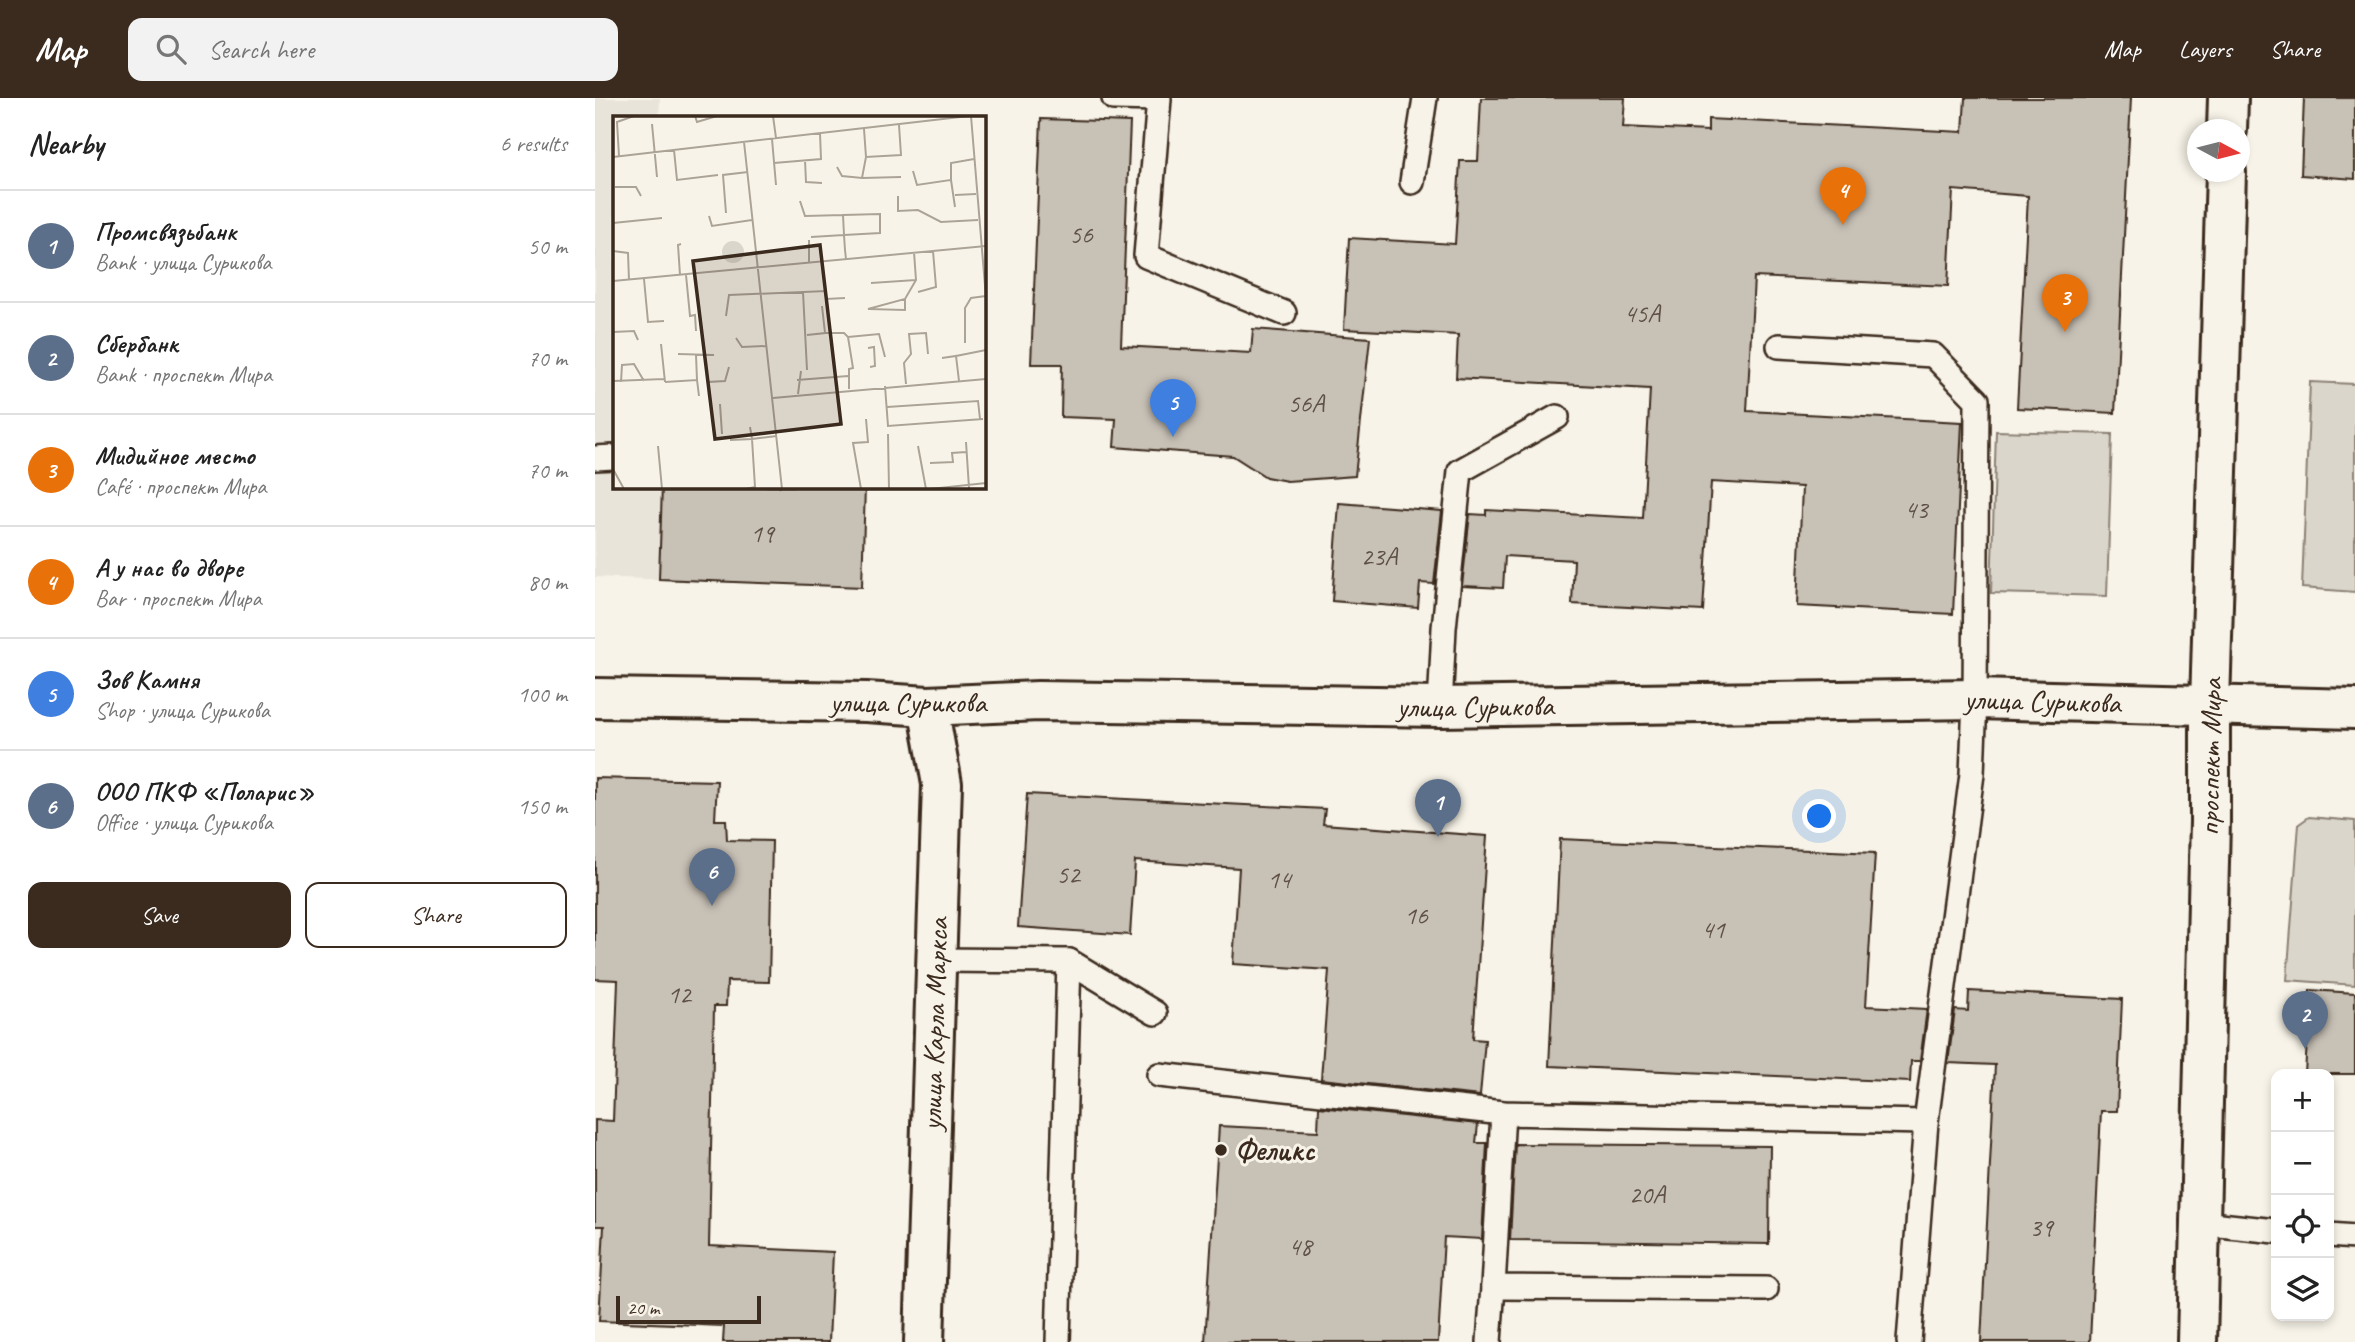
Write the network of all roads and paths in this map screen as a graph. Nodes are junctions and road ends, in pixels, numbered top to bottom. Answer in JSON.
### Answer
{"nodes":[{"id":1,"x":1114,"y":98,"type":"edge"},
{"id":2,"x":1425,"y":98,"type":"edge"},
{"id":3,"x":2228,"y":98,"type":"edge"},
{"id":4,"x":2227,"y":119,"type":"edge"},
{"id":5,"x":1412,"y":182,"type":"dead end"},
{"id":6,"x":2226,"y":182,"type":"edge"},
{"id":7,"x":1284,"y":313,"type":"dead end"},
{"id":8,"x":1779,"y":346,"type":"dead end"},
{"id":9,"x":1557,"y":417,"type":"dead end"},
{"id":10,"x":613,"y":457,"type":"edge"},
{"id":11,"x":595,"y":458,"type":"edge"},
{"id":12,"x":595,"y":698,"type":"edge"},
{"id":13,"x":1975,"y":699,"type":"junction"},
{"id":14,"x":2210,"y":704,"type":"junction"},
{"id":15,"x":928,"y":706,"type":"junction"},
{"id":16,"x":1440,"y":707,"type":"junction"},
{"id":17,"x":2355,"y":709,"type":"edge"},
{"id":18,"x":935,"y":960,"type":"junction"},
{"id":19,"x":1069,"y":961,"type":"junction"},
{"id":20,"x":1155,"y":1013,"type":"dead end"},
{"id":21,"x":1159,"y":1075,"type":"dead end"},
{"id":22,"x":1503,"y":1114,"type":"junction"},
{"id":23,"x":1926,"y":1122,"type":"junction"},
{"id":24,"x":2201,"y":1223,"type":"junction"},
{"id":25,"x":2271,"y":1230,"type":"edge"},
{"id":26,"x":2334,"y":1235,"type":"edge"},
{"id":27,"x":2355,"y":1237,"type":"edge"},
{"id":28,"x":1493,"y":1287,"type":"junction"},
{"id":29,"x":1766,"y":1289,"type":"dead end"},
{"id":30,"x":924,"y":1342,"type":"edge"},
{"id":31,"x":1058,"y":1342,"type":"edge"},
{"id":32,"x":1489,"y":1342,"type":"edge"},
{"id":33,"x":1909,"y":1342,"type":"edge"},
{"id":34,"x":2197,"y":1342,"type":"edge"}],
"edges":[{"from":1,"to":7,"type":"lane"},
{"from":2,"to":5,"type":"lane"},
{"from":3,"to":4,"type":"main road"},
{"from":6,"to":14,"type":"main road","name":"проспект Мира"},
{"from":8,"to":13,"type":"lane"},
{"from":9,"to":16,"type":"lane"},
{"from":10,"to":11,"type":"lane"},
{"from":12,"to":15,"type":"main road","name":"улица Сурикова"},
{"from":13,"to":14,"type":"main road","name":"улица Сурикова"},
{"from":13,"to":16,"type":"main road","name":"улица Сурикова"},
{"from":13,"to":23,"type":"lane"},
{"from":14,"to":17,"type":"main road","name":"улица Сурикова"},
{"from":14,"to":24,"type":"main road","name":"проспект Мира"},
{"from":15,"to":16,"type":"main road","name":"улица Сурикова"},
{"from":15,"to":18,"type":"main road","name":"улица Карла Маркса"},
{"from":18,"to":19,"type":"lane"},
{"from":18,"to":30,"type":"main road","name":"улица Карла Маркса"},
{"from":19,"to":20,"type":"lane"},
{"from":19,"to":31,"type":"lane"},
{"from":21,"to":22,"type":"lane"},
{"from":22,"to":23,"type":"lane"},
{"from":22,"to":28,"type":"lane"},
{"from":23,"to":33,"type":"lane"},
{"from":24,"to":25,"type":"lane"},
{"from":24,"to":34,"type":"main road","name":"проспект Мира"},
{"from":26,"to":27,"type":"lane"},
{"from":28,"to":29,"type":"lane"},
{"from":28,"to":32,"type":"lane"}]}
